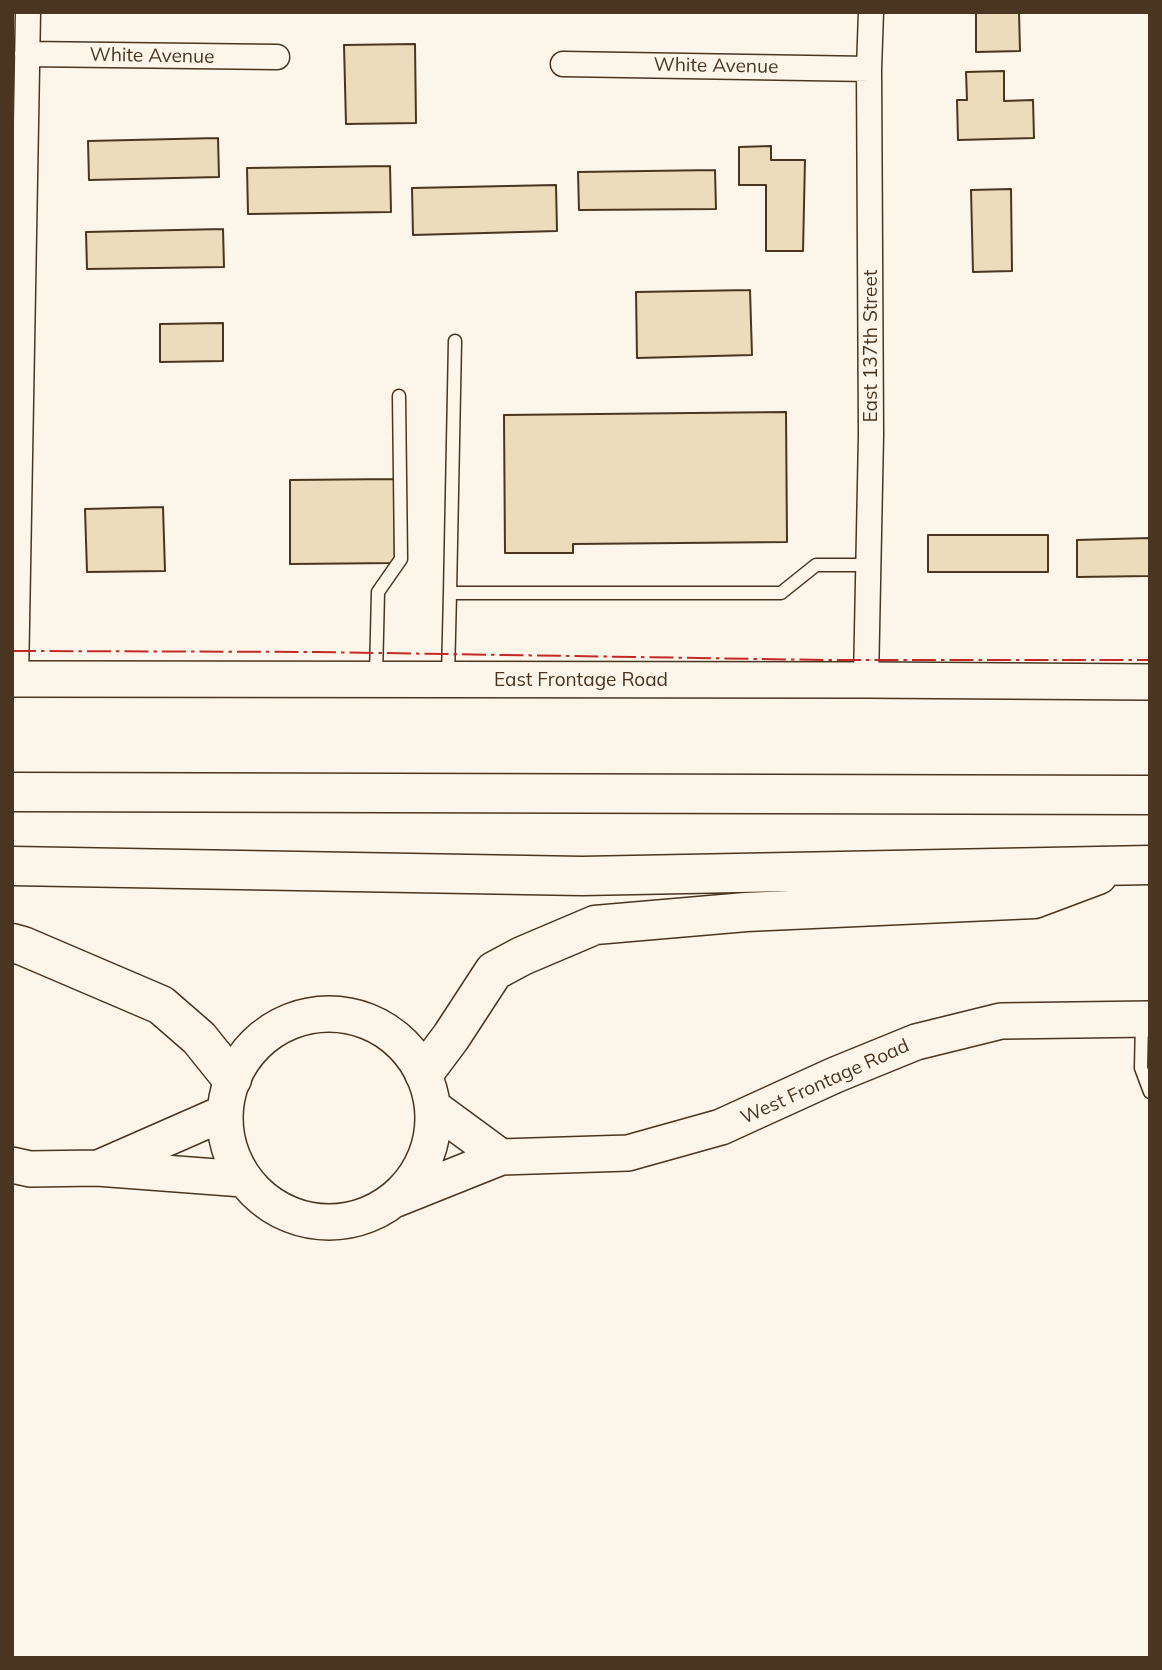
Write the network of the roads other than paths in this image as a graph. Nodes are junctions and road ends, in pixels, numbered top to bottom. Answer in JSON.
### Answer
{"nodes":[{"id":1,"x":27,"y":12,"type":"edge"},
{"id":2,"x":871,"y":12,"type":"edge"},
{"id":3,"x":27,"y":54,"type":"junction"},
{"id":4,"x":277,"y":57,"type":"dead end"},
{"id":5,"x":563,"y":64,"type":"dead end"},
{"id":6,"x":869,"y":69,"type":"junction"},
{"id":7,"x":455,"y":341,"type":"dead end"},
{"id":8,"x":399,"y":396,"type":"dead end"},
{"id":9,"x":869,"y":565,"type":"junction"},
{"id":10,"x":450,"y":593,"type":"junction"},
{"id":11,"x":14,"y":679,"type":"edge"},
{"id":12,"x":376,"y":680,"type":"junction"},
{"id":13,"x":448,"y":680,"type":"junction"},
{"id":14,"x":866,"y":680,"type":"junction"},
{"id":15,"x":1150,"y":682,"type":"edge"},
{"id":16,"x":12,"y":792,"type":"edge"},
{"id":17,"x":1150,"y":795,"type":"edge"},
{"id":18,"x":1138,"y":865,"type":"edge"},
{"id":19,"x":12,"y":866,"type":"edge"},
{"id":20,"x":12,"y":943,"type":"edge"},
{"id":21,"x":1146,"y":1019,"type":"edge"},
{"id":22,"x":429,"y":1090,"type":"junction"},
{"id":23,"x":1150,"y":1092,"type":"edge"},
{"id":24,"x":228,"y":1096,"type":"junction"},
{"id":25,"x":501,"y":1157,"type":"junction"},
{"id":26,"x":12,"y":1165,"type":"edge"},
{"id":27,"x":97,"y":1168,"type":"junction"},
{"id":28,"x":243,"y":1179,"type":"junction"},
{"id":29,"x":396,"y":1199,"type":"junction"}],
"edges":[{"from":1,"to":3,"type":"street"},
{"from":2,"to":6,"type":"street","name":"East 137th Street"},
{"from":3,"to":4,"type":"street","name":"White Avenue"},
{"from":3,"to":11,"type":"street"},
{"from":5,"to":6,"type":"street","name":"White Avenue"},
{"from":6,"to":9,"type":"street","name":"East 137th Street"},
{"from":7,"to":10,"type":"lane"},
{"from":8,"to":12,"type":"lane"},
{"from":9,"to":10,"type":"lane"},
{"from":9,"to":14,"type":"street","name":"East 137th Street"},
{"from":10,"to":13,"type":"lane"},
{"from":11,"to":12,"type":"street","name":"East Frontage Road"},
{"from":12,"to":13,"type":"street","name":"East Frontage Road"},
{"from":13,"to":14,"type":"street","name":"East Frontage Road"},
{"from":14,"to":15,"type":"street","name":"East Frontage Road"},
{"from":16,"to":17,"type":"highway"},
{"from":18,"to":19,"type":"highway"},
{"from":18,"to":22,"type":"highway"},
{"from":20,"to":24,"type":"highway"},
{"from":21,"to":23,"type":"lane"},
{"from":21,"to":25,"type":"street","name":"West Frontage Road"},
{"from":22,"to":24,"type":"street"},
{"from":22,"to":25,"type":"street"},
{"from":22,"to":29,"type":"street"},
{"from":24,"to":27,"type":"street"},
{"from":24,"to":28,"type":"street"},
{"from":25,"to":29,"type":"street","name":"West Frontage Road"},
{"from":26,"to":27,"type":"street"},
{"from":27,"to":28,"type":"street"},
{"from":28,"to":29,"type":"street"}]}
